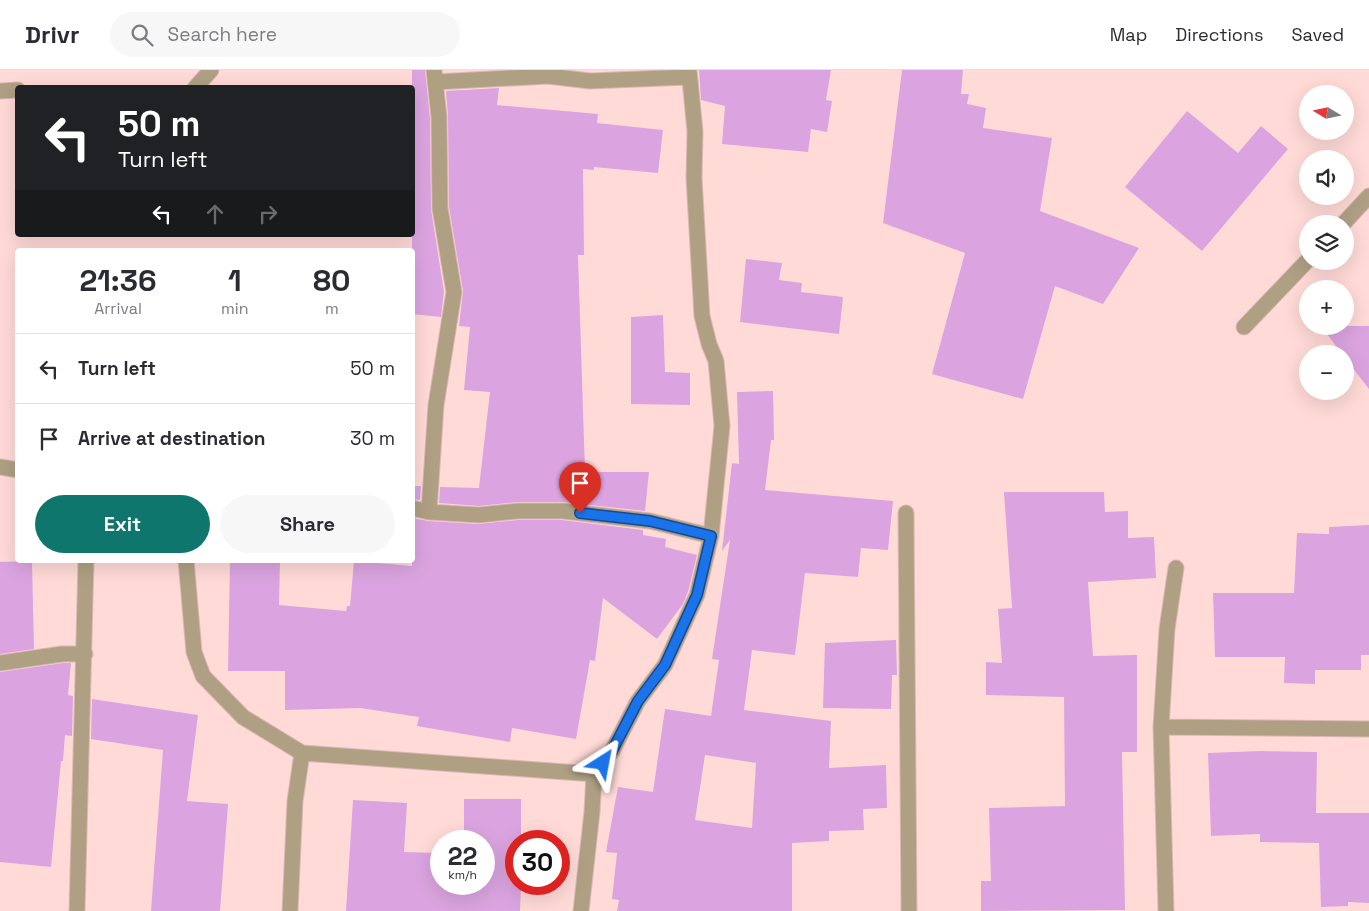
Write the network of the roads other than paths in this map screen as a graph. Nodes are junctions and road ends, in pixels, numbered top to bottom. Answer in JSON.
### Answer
{"nodes":[{"id":1,"x":211,"y":70,"type":"edge"},
{"id":2,"x":688,"y":74,"type":"edge"},
{"id":3,"x":435,"y":76,"type":"edge"},
{"id":4,"x":198,"y":85,"type":"edge"},
{"id":5,"x":0,"y":90,"type":"edge"},
{"id":6,"x":15,"y":90,"type":"edge"},
{"id":7,"x":1369,"y":196,"type":"edge"},
{"id":8,"x":1351,"y":215,"type":"edge"},
{"id":9,"x":1299,"y":269,"type":"edge"},
{"id":10,"x":1244,"y":327,"type":"dead end"},
{"id":11,"x":0,"y":467,"type":"edge"},
{"id":12,"x":15,"y":470,"type":"edge"},
{"id":13,"x":415,"y":509,"type":"edge"},
{"id":14,"x":429,"y":512,"type":"junction"},
{"id":15,"x":906,"y":513,"type":"dead end"},
{"id":16,"x":711,"y":536,"type":"junction"},
{"id":17,"x":86,"y":563,"type":"edge"},
{"id":18,"x":186,"y":563,"type":"edge"},
{"id":19,"x":1176,"y":568,"type":"dead end"},
{"id":20,"x":85,"y":654,"type":"junction"},
{"id":21,"x":0,"y":664,"type":"edge"},
{"id":22,"x":1162,"y":727,"type":"junction"},
{"id":23,"x":1369,"y":729,"type":"edge"},
{"id":24,"x":302,"y":753,"type":"junction"},
{"id":25,"x":594,"y":774,"type":"junction"},
{"id":26,"x":77,"y":911,"type":"edge"},
{"id":27,"x":290,"y":911,"type":"edge"},
{"id":28,"x":581,"y":911,"type":"edge"},
{"id":29,"x":909,"y":911,"type":"edge"},
{"id":30,"x":1166,"y":911,"type":"edge"}],
"edges":[{"from":1,"to":4,"type":"street"},
{"from":2,"to":3,"type":"street"},
{"from":2,"to":16,"type":"street"},
{"from":3,"to":14,"type":"street"},
{"from":5,"to":6,"type":"street"},
{"from":7,"to":8,"type":"street"},
{"from":9,"to":10,"type":"street"},
{"from":11,"to":12,"type":"street"},
{"from":13,"to":14,"type":"street"},
{"from":14,"to":16,"type":"street"},
{"from":15,"to":29,"type":"street"},
{"from":16,"to":25,"type":"street"},
{"from":17,"to":20,"type":"street"},
{"from":18,"to":24,"type":"street"},
{"from":19,"to":22,"type":"street"},
{"from":20,"to":21,"type":"street"},
{"from":20,"to":26,"type":"street"},
{"from":22,"to":23,"type":"street"},
{"from":22,"to":30,"type":"street"},
{"from":24,"to":25,"type":"street"},
{"from":24,"to":27,"type":"street"},
{"from":25,"to":28,"type":"street"}]}
